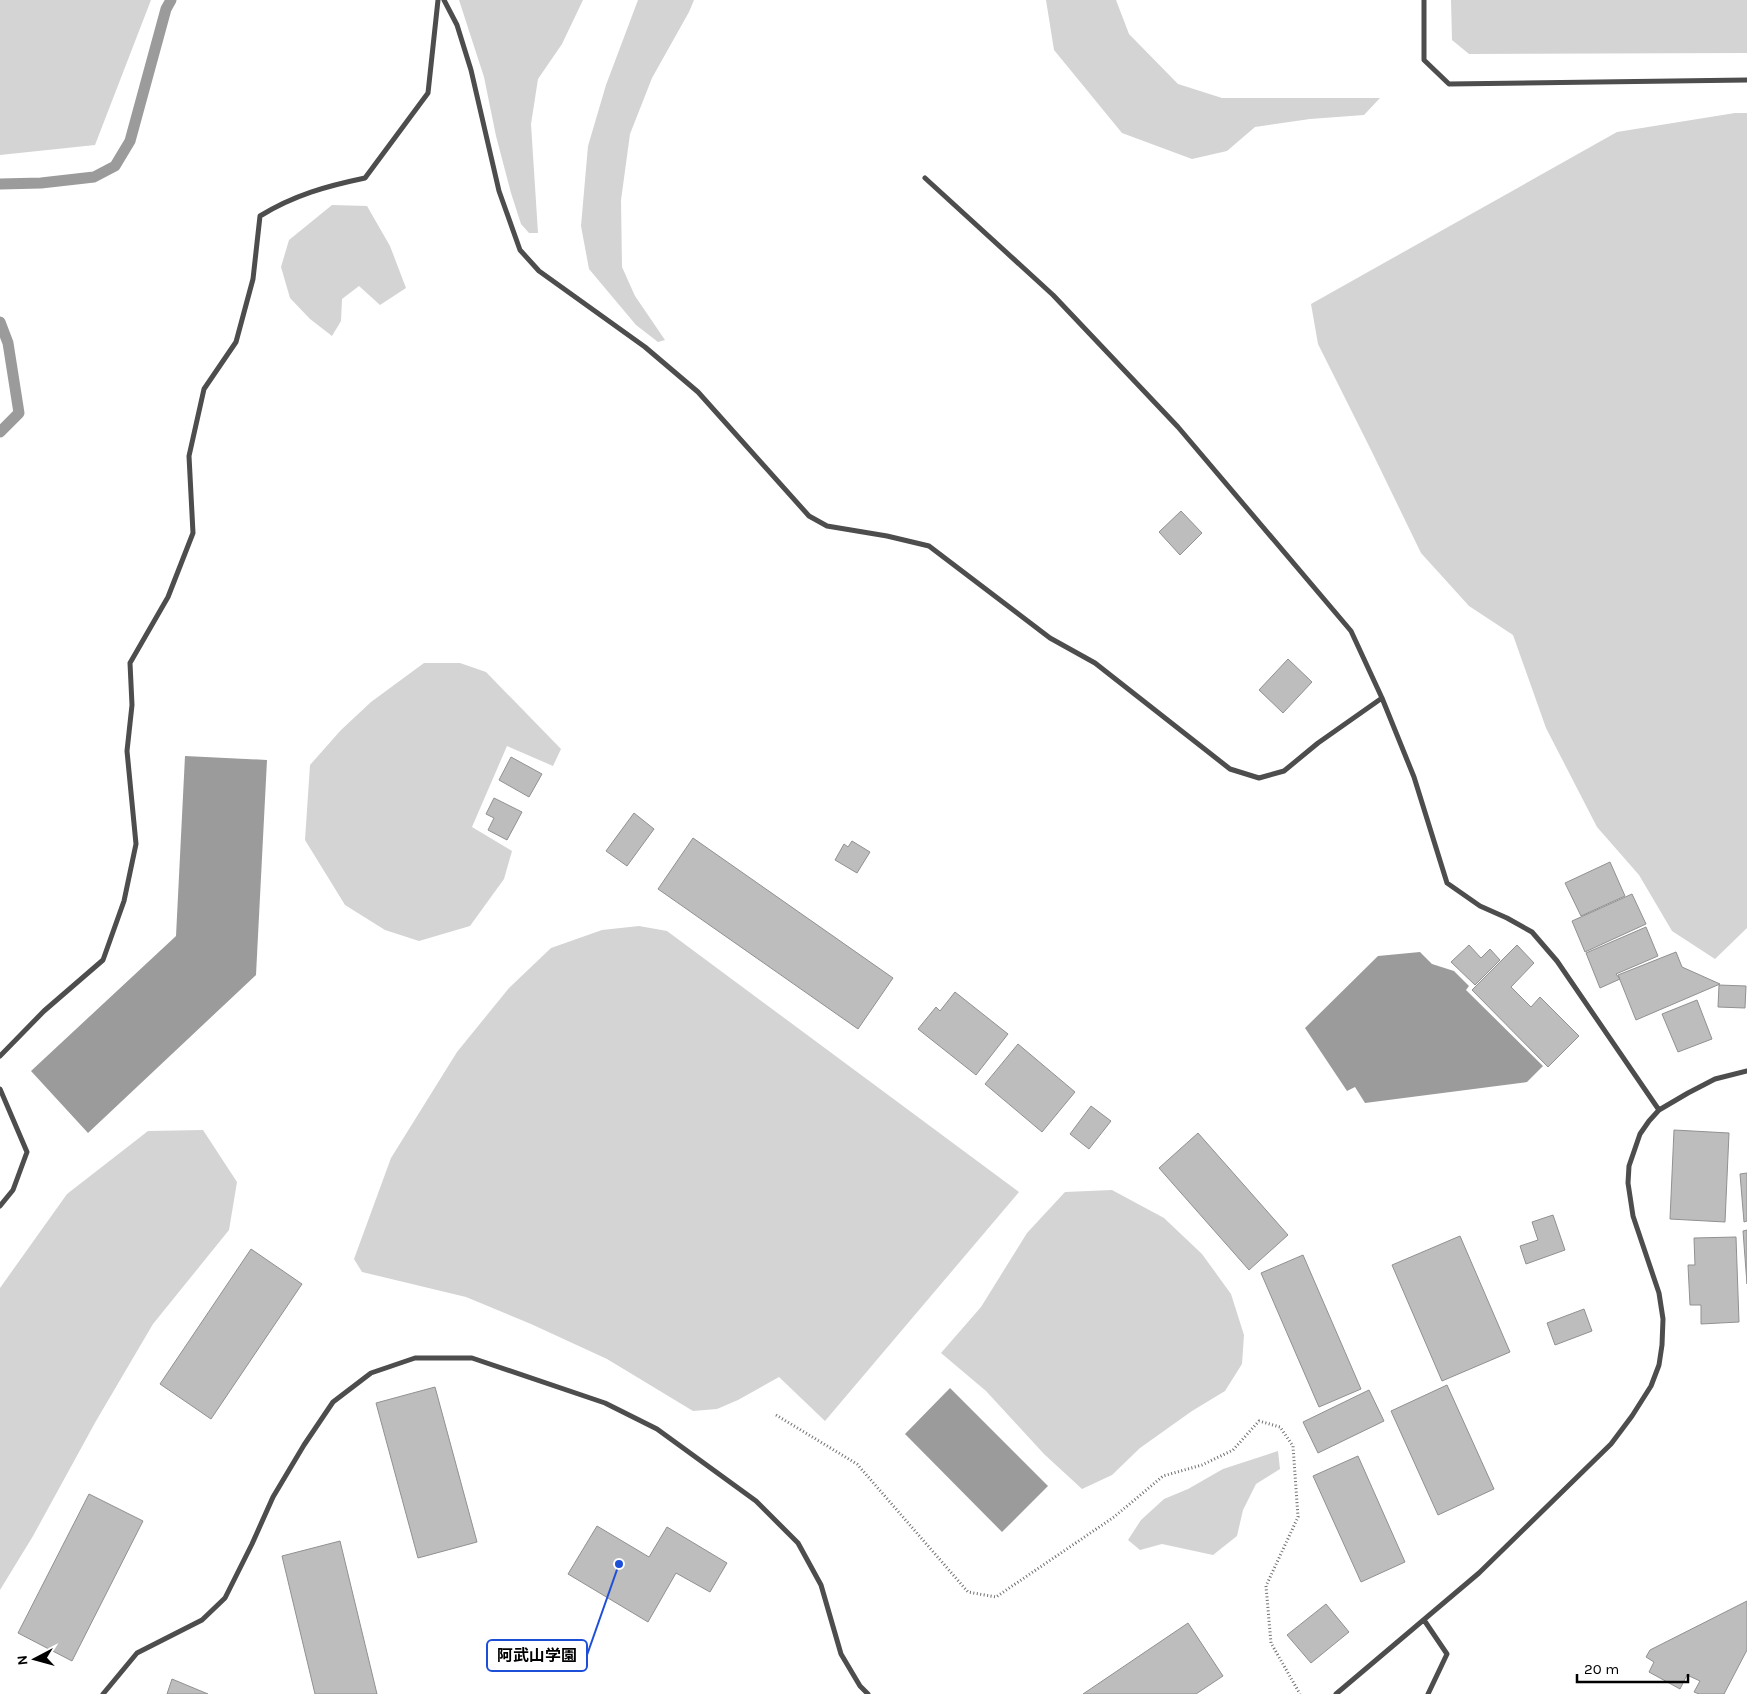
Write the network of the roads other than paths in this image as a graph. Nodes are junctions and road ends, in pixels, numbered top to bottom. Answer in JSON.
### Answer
{"nodes":[{"id":1,"x":438,"y":0,"type":"edge"},
{"id":2,"x":444,"y":0,"type":"edge"},
{"id":3,"x":1424,"y":0,"type":"edge"},
{"id":4,"x":1747,"y":80,"type":"edge"},
{"id":5,"x":924,"y":178,"type":"dead end"},
{"id":6,"x":1382,"y":698,"type":"junction"},
{"id":7,"x":0,"y":1056,"type":"edge"},
{"id":8,"x":1747,"y":1071,"type":"edge"},
{"id":9,"x":0,"y":1089,"type":"edge"},
{"id":10,"x":1660,"y":1110,"type":"junction"},
{"id":11,"x":0,"y":1206,"type":"edge"},
{"id":12,"x":1424,"y":1620,"type":"junction"},
{"id":13,"x":102,"y":1694,"type":"edge"},
{"id":14,"x":868,"y":1694,"type":"edge"},
{"id":15,"x":1336,"y":1694,"type":"edge"},
{"id":16,"x":1428,"y":1694,"type":"edge"}],
"edges":[{"from":1,"to":7,"type":"street"},
{"from":2,"to":6,"type":"street"},
{"from":3,"to":4,"type":"street"},
{"from":5,"to":6,"type":"street"},
{"from":6,"to":10,"type":"street"},
{"from":8,"to":10,"type":"street"},
{"from":9,"to":11,"type":"street"},
{"from":10,"to":12,"type":"street"},
{"from":12,"to":15,"type":"street"},
{"from":12,"to":16,"type":"street"},
{"from":13,"to":14,"type":"street"}]}
